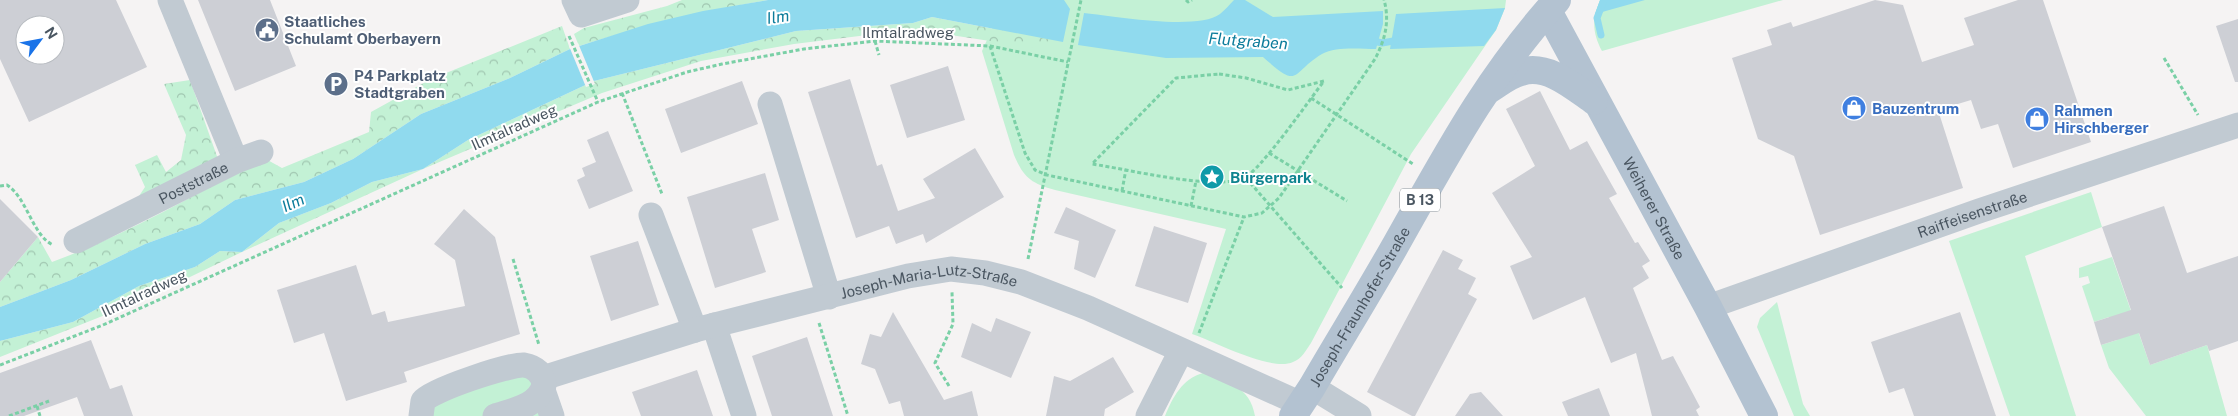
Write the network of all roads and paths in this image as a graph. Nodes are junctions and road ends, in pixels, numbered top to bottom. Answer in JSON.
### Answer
{"nodes":[{"id":1,"x":170,"y":0,"type":"edge"},
{"id":2,"x":574,"y":0,"type":"edge"},
{"id":3,"x":627,"y":0,"type":"edge"},
{"id":4,"x":1081,"y":0,"type":"edge"},
{"id":5,"x":1186,"y":0,"type":"edge"},
{"id":6,"x":1192,"y":0,"type":"edge"},
{"id":7,"x":1384,"y":0,"type":"edge"},
{"id":8,"x":1549,"y":4,"type":"edge"},
{"id":9,"x":569,"y":36,"type":"dead end"},
{"id":10,"x":875,"y":41,"type":"junction"},
{"id":11,"x":990,"y":46,"type":"junction"},
{"id":12,"x":879,"y":55,"type":"dead end"},
{"id":13,"x":2164,"y":58,"type":"dead end"},
{"id":14,"x":1068,"y":62,"type":"junction"},
{"id":15,"x":622,"y":93,"type":"junction"},
{"id":16,"x":1483,"y":94,"type":"junction"},
{"id":17,"x":1311,"y":98,"type":"junction"},
{"id":18,"x":598,"y":102,"type":"junction"},
{"id":19,"x":770,"y":104,"type":"dead end"},
{"id":20,"x":1598,"y":104,"type":"junction"},
{"id":21,"x":1336,"y":114,"type":"junction"},
{"id":22,"x":2238,"y":124,"type":"edge"},
{"id":23,"x":2210,"y":134,"type":"junction"},
{"id":24,"x":261,"y":152,"type":"dead end"},
{"id":25,"x":1269,"y":153,"type":"junction"},
{"id":26,"x":1407,"y":160,"type":"dead end"},
{"id":27,"x":236,"y":161,"type":"junction"},
{"id":28,"x":1126,"y":169,"type":"junction"},
{"id":29,"x":1297,"y":171,"type":"junction"},
{"id":30,"x":1047,"y":175,"type":"junction"},
{"id":31,"x":1246,"y":178,"type":"junction"},
{"id":32,"x":1196,"y":181,"type":"junction"},
{"id":33,"x":0,"y":186,"type":"edge"},
{"id":34,"x":1122,"y":191,"type":"junction"},
{"id":35,"x":1346,"y":201,"type":"dead end"},
{"id":36,"x":1191,"y":206,"type":"junction"},
{"id":37,"x":1271,"y":206,"type":"junction"},
{"id":38,"x":651,"y":216,"type":"joint"},
{"id":39,"x":1244,"y":216,"type":"junction"},
{"id":40,"x":76,"y":241,"type":"joint"},
{"id":41,"x":513,"y":259,"type":"dead end"},
{"id":42,"x":951,"y":269,"type":"junction"},
{"id":43,"x":1021,"y":282,"type":"junction"},
{"id":44,"x":821,"y":299,"type":"junction"},
{"id":45,"x":1708,"y":307,"type":"junction"},
{"id":46,"x":1358,"y":308,"type":"junction"},
{"id":47,"x":705,"y":328,"type":"junction"},
{"id":48,"x":1186,"y":353,"type":"junction"},
{"id":49,"x":0,"y":365,"type":"edge"},
{"id":50,"x":541,"y":379,"type":"junction"},
{"id":51,"x":949,"y":386,"type":"dead end"},
{"id":52,"x":49,"y":401,"type":"dead end"},
{"id":53,"x":1302,"y":402,"type":"edge"},
{"id":54,"x":37,"y":406,"type":"junction"},
{"id":55,"x":9,"y":416,"type":"edge"},
{"id":56,"x":40,"y":416,"type":"edge"},
{"id":57,"x":421,"y":416,"type":"edge"},
{"id":58,"x":495,"y":416,"type":"edge"},
{"id":59,"x":552,"y":416,"type":"edge"},
{"id":60,"x":744,"y":416,"type":"edge"},
{"id":61,"x":848,"y":416,"type":"edge"},
{"id":62,"x":1148,"y":416,"type":"edge"},
{"id":63,"x":1360,"y":416,"type":"edge"},
{"id":64,"x":1764,"y":416,"type":"edge"}],
"edges":[{"from":1,"to":27,"type":"street","name":"Poststraße"},
{"from":2,"to":3,"type":"street"},
{"from":4,"to":14,"type":"path"},
{"from":5,"to":6,"type":"path"},
{"from":7,"to":21,"type":"path"},
{"from":8,"to":16,"type":"main road","name":"Joseph-Fraunhofer-Straße","number":"B 13"},
{"from":8,"to":20,"type":"main road","name":"Weiherer Straße"},
{"from":9,"to":18,"type":"path"},
{"from":10,"to":11,"type":"path","name":"Ilmtalradweg"},
{"from":10,"to":12,"type":"path"},
{"from":10,"to":15,"type":"path","name":"Ilmtalradweg"},
{"from":11,"to":14,"type":"path","name":"Ilmtalradweg"},
{"from":11,"to":30,"type":"path"},
{"from":13,"to":23,"type":"path"},
{"from":14,"to":30,"type":"path"},
{"from":15,"to":18,"type":"path","name":"Ilmtalradweg"},
{"from":15,"to":38,"type":"path"},
{"from":16,"to":20,"type":"main road"},
{"from":16,"to":46,"type":"main road","name":"Joseph-Fraunhofer-Straße","number":"B 13"},
{"from":17,"to":21,"type":"path"},
{"from":17,"to":25,"type":"path"},
{"from":17,"to":28,"type":"path"},
{"from":18,"to":49,"type":"path","name":"Ilmtalradweg"},
{"from":19,"to":44,"type":"street"},
{"from":20,"to":45,"type":"main road","name":"Weiherer Straße"},
{"from":21,"to":26,"type":"path"},
{"from":21,"to":29,"type":"path"},
{"from":22,"to":23,"type":"street","name":"Raiffeisenstraße"},
{"from":23,"to":45,"type":"street","name":"Raiffeisenstraße"},
{"from":24,"to":27,"type":"street"},
{"from":25,"to":29,"type":"path"},
{"from":25,"to":31,"type":"path"},
{"from":27,"to":40,"type":"street","name":"Poststraße"},
{"from":28,"to":32,"type":"path"},
{"from":28,"to":34,"type":"path"},
{"from":29,"to":35,"type":"path"},
{"from":29,"to":37,"type":"path"},
{"from":30,"to":34,"type":"path"},
{"from":30,"to":43,"type":"path"},
{"from":31,"to":32,"type":"path"},
{"from":31,"to":37,"type":"path"},
{"from":32,"to":36,"type":"path"},
{"from":33,"to":40,"type":"path"},
{"from":34,"to":36,"type":"path"},
{"from":36,"to":39,"type":"path"},
{"from":37,"to":39,"type":"path"},
{"from":37,"to":46,"type":"path"},
{"from":38,"to":47,"type":"street"},
{"from":39,"to":48,"type":"path"},
{"from":41,"to":50,"type":"path"},
{"from":42,"to":43,"type":"street","name":"Joseph-Maria-Lutz-Straße"},
{"from":42,"to":44,"type":"street","name":"Joseph-Maria-Lutz-Straße"},
{"from":42,"to":51,"type":"path"},
{"from":43,"to":48,"type":"street","name":"Joseph-Maria-Lutz-Straße"},
{"from":44,"to":47,"type":"street","name":"Joseph-Maria-Lutz-Straße"},
{"from":44,"to":61,"type":"path"},
{"from":45,"to":64,"type":"main road","name":"Weiherer Straße"},
{"from":46,"to":53,"type":"main road","name":"Joseph-Fraunhofer-Straße","number":"B 13"},
{"from":47,"to":50,"type":"street","name":"Joseph-Maria-Lutz-Straße"},
{"from":47,"to":60,"type":"street"},
{"from":48,"to":53,"type":"street","name":"Joseph-Maria-Lutz-Straße"},
{"from":48,"to":62,"type":"street"},
{"from":50,"to":57,"type":"street","name":"Joseph-Maria-Lutz-Straße"},
{"from":50,"to":58,"type":"street","name":"Joseph-Maria-Lutz-Straße"},
{"from":50,"to":59,"type":"street"},
{"from":52,"to":54,"type":"path"},
{"from":53,"to":63,"type":"street","name":"Joseph-Maria-Lutz-Straße"},
{"from":54,"to":55,"type":"path"},
{"from":54,"to":56,"type":"path"}]}
